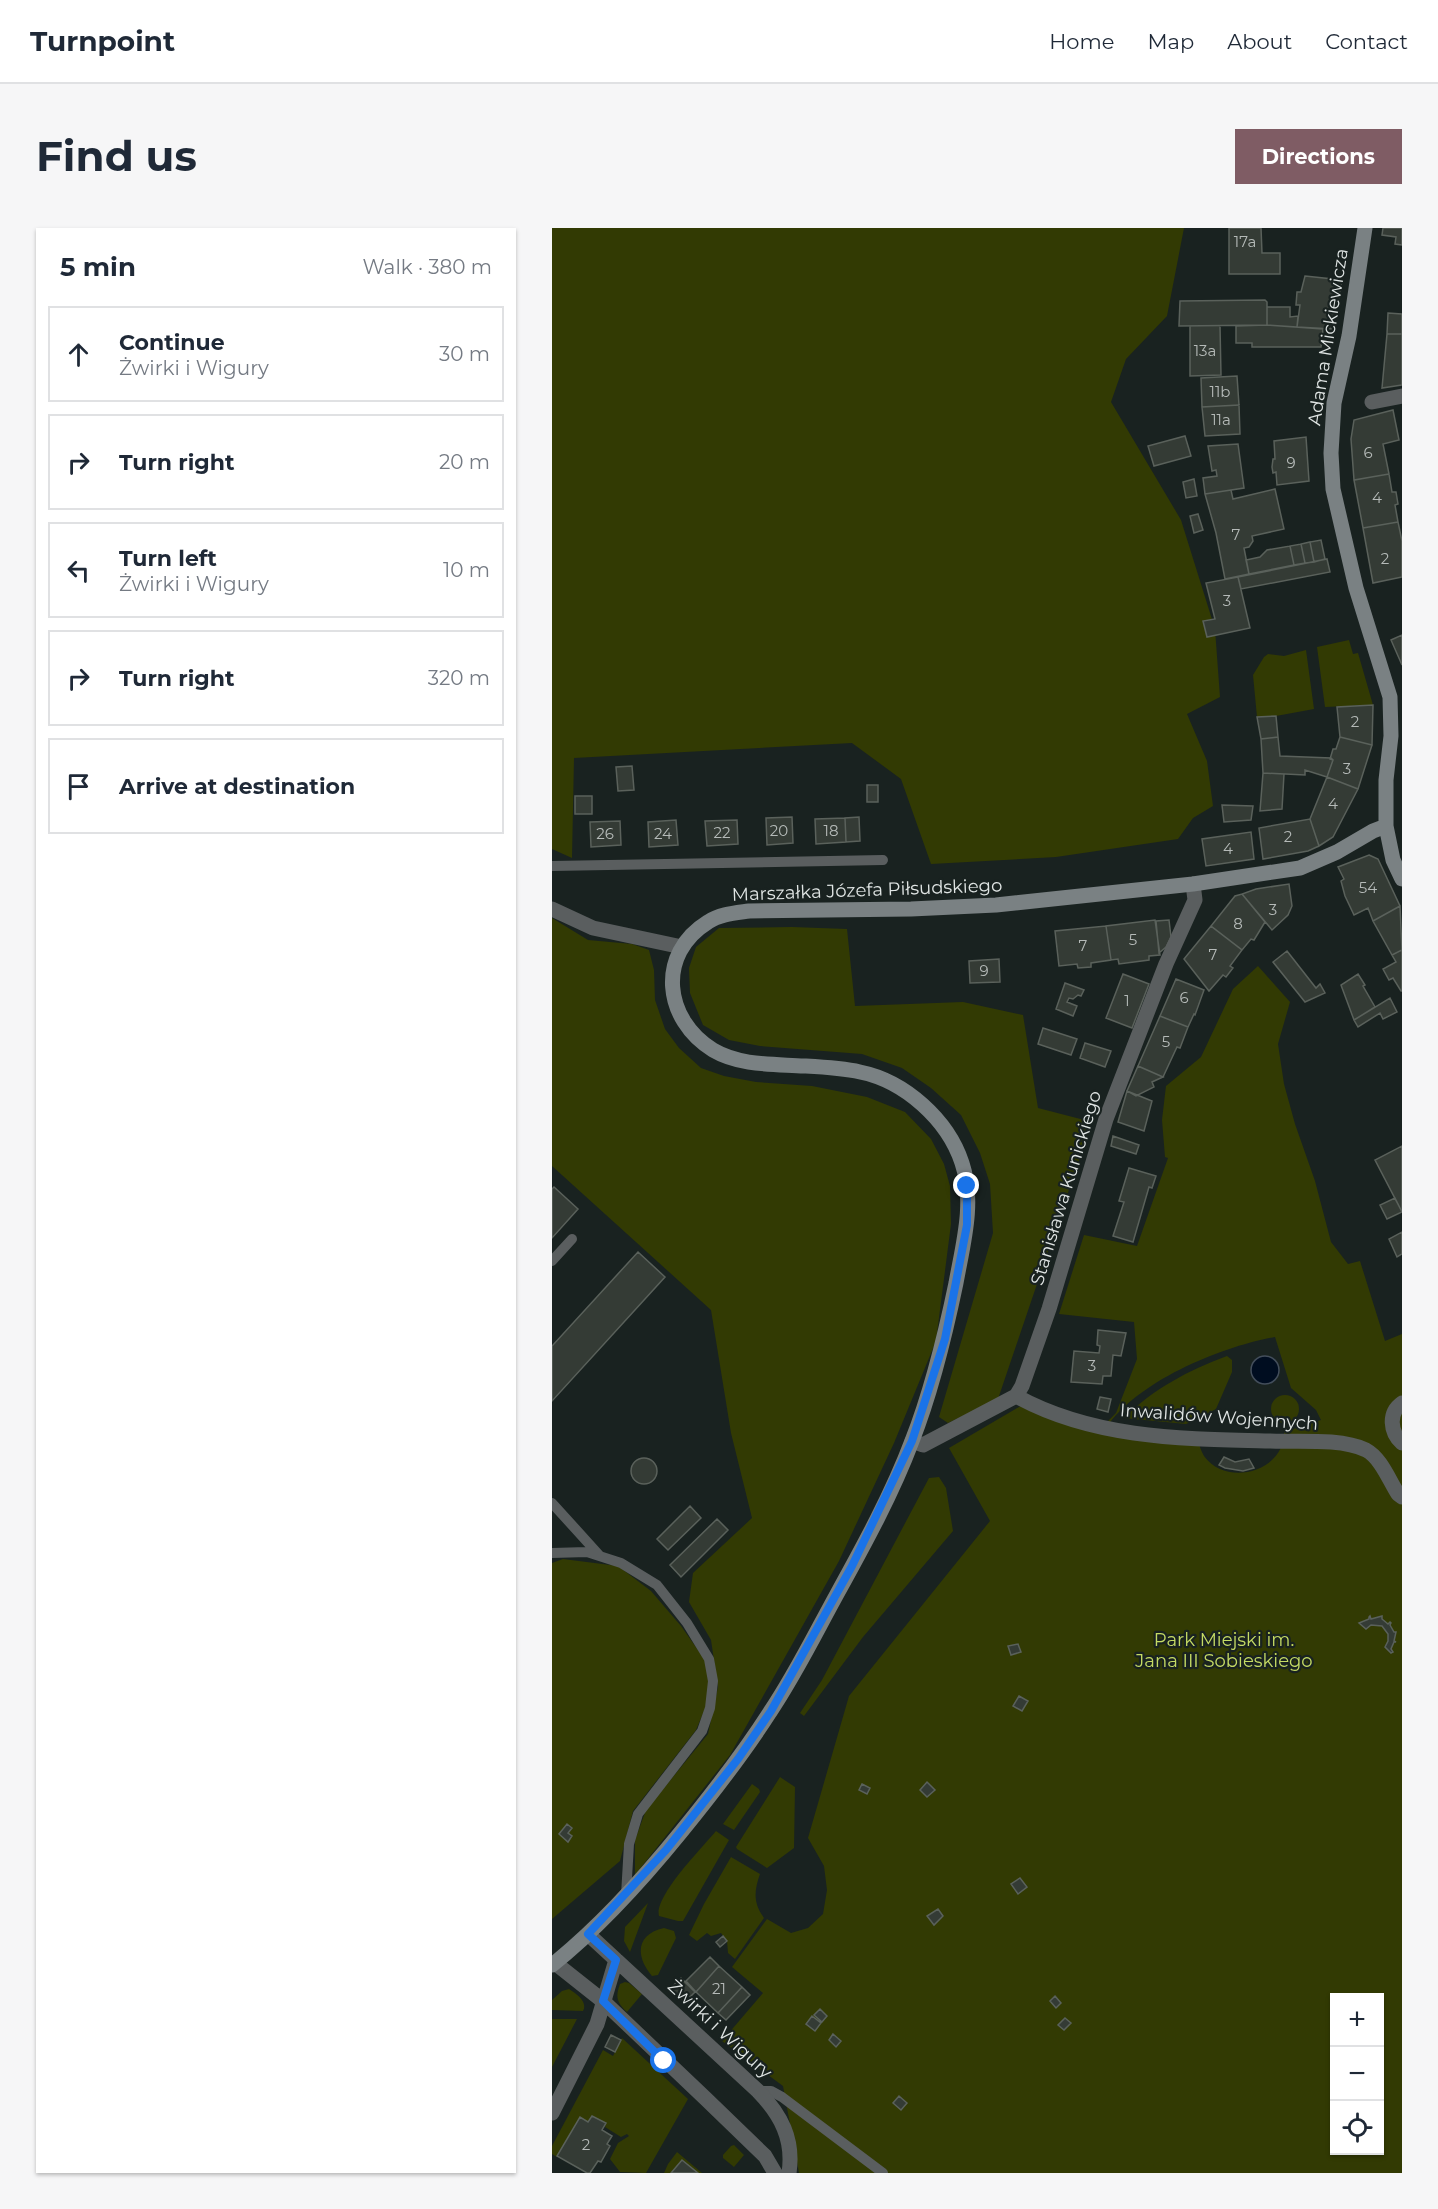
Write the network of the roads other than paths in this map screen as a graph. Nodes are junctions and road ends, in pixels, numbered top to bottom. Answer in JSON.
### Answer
{"nodes":[{"id":1,"x":1365,"y":228,"type":"edge"},
{"id":2,"x":1402,"y":396,"type":"edge"},
{"id":3,"x":1372,"y":402,"type":"dead end"},
{"id":4,"x":1396,"y":695,"type":"edge"},
{"id":5,"x":1386,"y":826,"type":"junction"},
{"id":6,"x":883,"y":860,"type":"dead end"},
{"id":7,"x":552,"y":866,"type":"edge"},
{"id":8,"x":1402,"y":879,"type":"edge"},
{"id":9,"x":1193,"y":884,"type":"junction"},
{"id":10,"x":552,"y":909,"type":"edge"},
{"id":11,"x":682,"y":947,"type":"junction"},
{"id":12,"x":572,"y":1239,"type":"dead end"},
{"id":13,"x":552,"y":1261,"type":"edge"},
{"id":14,"x":1016,"y":1396,"type":"junction"},
{"id":15,"x":1402,"y":1402,"type":"edge"},
{"id":16,"x":912,"y":1441,"type":"junction"},
{"id":17,"x":1402,"y":1443,"type":"edge"},
{"id":18,"x":1402,"y":1497,"type":"edge"},
{"id":19,"x":552,"y":1503,"type":"edge"},
{"id":20,"x":552,"y":1553,"type":"edge"},
{"id":21,"x":600,"y":1556,"type":"junction"},
{"id":22,"x":626,"y":1895,"type":"junction"},
{"id":23,"x":588,"y":1934,"type":"junction"},
{"id":24,"x":616,"y":1960,"type":"junction"},
{"id":25,"x":554,"y":1964,"type":"edge"},
{"id":26,"x":603,"y":2001,"type":"junction"},
{"id":27,"x":758,"y":2091,"type":"junction"},
{"id":28,"x":552,"y":2113,"type":"edge"},
{"id":29,"x":775,"y":2173,"type":"edge"},
{"id":30,"x":789,"y":2173,"type":"edge"},
{"id":31,"x":883,"y":2173,"type":"edge"}],
"edges":[{"from":1,"to":4,"type":"street","name":"Adama Mickiewicza"},
{"from":2,"to":3,"type":"street"},
{"from":4,"to":5,"type":"street","name":"Adama Mickiewicza"},
{"from":5,"to":8,"type":"street","name":"Adama Mickiewicza"},
{"from":5,"to":9,"type":"street","name":"Marszałka Józefa Piłsudskiego"},
{"from":6,"to":7,"type":"lane"},
{"from":9,"to":11,"type":"street","name":"Marszałka Józefa Piłsudskiego"},
{"from":9,"to":14,"type":"street","name":"Stanisława Kunickiego"},
{"from":10,"to":11,"type":"street"},
{"from":11,"to":16,"type":"street","name":"Marszałka Józefa Piłsudskiego"},
{"from":12,"to":13,"type":"lane"},
{"from":14,"to":16,"type":"street"},
{"from":14,"to":18,"type":"street","name":"Inwalidów Wojennych"},
{"from":15,"to":17,"type":"street"},
{"from":16,"to":22,"type":"street","name":"Marszałka Józefa Piłsudskiego"},
{"from":19,"to":21,"type":"lane"},
{"from":20,"to":21,"type":"lane"},
{"from":21,"to":22,"type":"lane"},
{"from":22,"to":23,"type":"street","name":"Marszałka Józefa Piłsudskiego"},
{"from":23,"to":24,"type":"street","name":"Żwirki i Wigury"},
{"from":23,"to":25,"type":"street","name":"Marszałka Józefa Piłsudskiego"},
{"from":24,"to":26,"type":"street"},
{"from":24,"to":27,"type":"street","name":"Żwirki i Wigury"},
{"from":25,"to":26,"type":"street"},
{"from":26,"to":28,"type":"street"},
{"from":26,"to":29,"type":"street"},
{"from":27,"to":30,"type":"street","name":"Żwirki i Wigury"},
{"from":27,"to":31,"type":"lane"}]}
